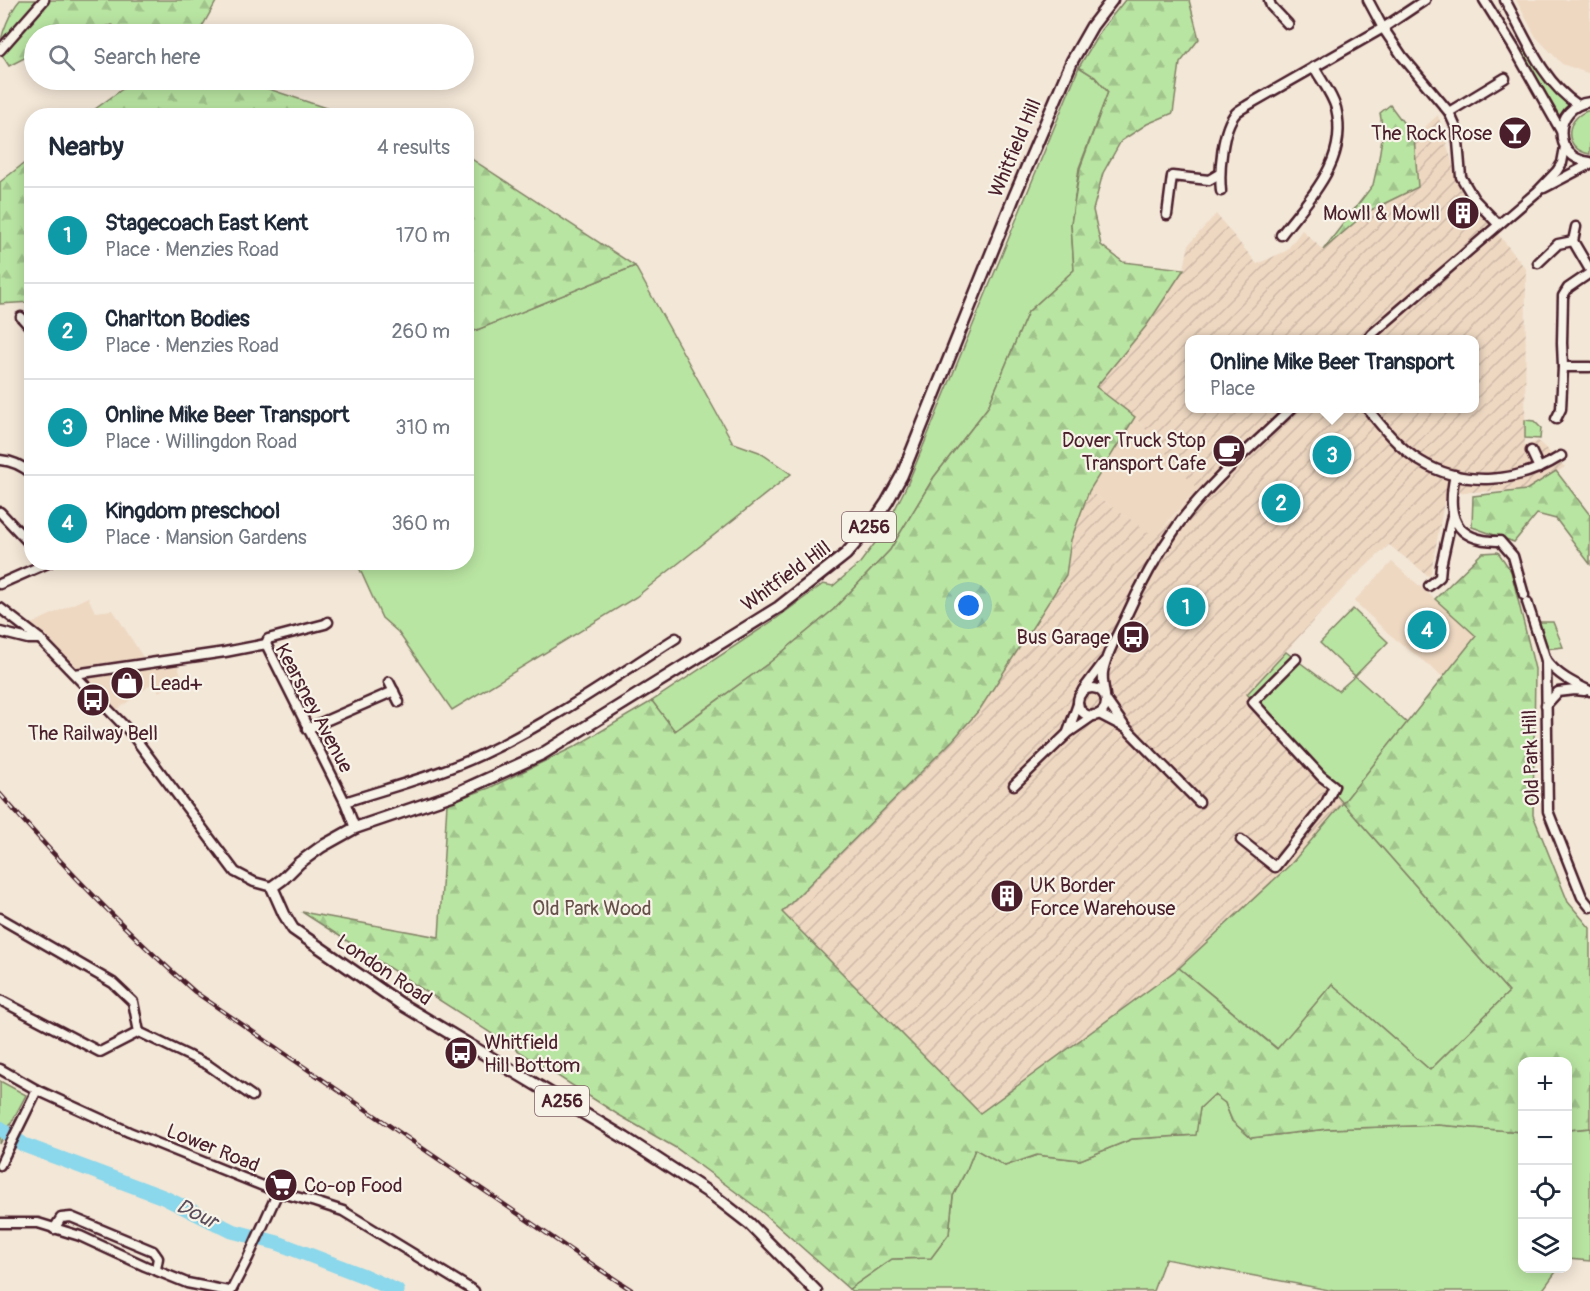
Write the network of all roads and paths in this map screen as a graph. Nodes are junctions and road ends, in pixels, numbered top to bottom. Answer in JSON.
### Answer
{"nodes":[{"id":1,"x":44,"y":0,"type":"edge"},
{"id":2,"x":1112,"y":0,"type":"edge"},
{"id":3,"x":1269,"y":0,"type":"edge"},
{"id":4,"x":1368,"y":0,"type":"edge"},
{"id":5,"x":1425,"y":0,"type":"edge"},
{"id":6,"x":1484,"y":0,"type":"edge"},
{"id":7,"x":1505,"y":0,"type":"edge"},
{"id":8,"x":1288,"y":24,"type":"dead end"},
{"id":9,"x":1383,"y":28,"type":"junction"},
{"id":10,"x":0,"y":50,"type":"edge"},
{"id":11,"x":1314,"y":67,"type":"junction"},
{"id":12,"x":1505,"y":78,"type":"dead end"},
{"id":13,"x":1590,"y":102,"type":"edge"},
{"id":14,"x":1578,"y":105,"type":"junction"},
{"id":15,"x":1449,"y":112,"type":"junction"},
{"id":16,"x":1561,"y":131,"type":"junction"},
{"id":17,"x":1565,"y":147,"type":"junction"},
{"id":18,"x":1590,"y":163,"type":"edge"},
{"id":19,"x":1219,"y":174,"type":"junction"},
{"id":20,"x":1221,"y":191,"type":"dead end"},
{"id":21,"x":1538,"y":191,"type":"junction"},
{"id":22,"x":1167,"y":215,"type":"dead end"},
{"id":23,"x":1498,"y":224,"type":"junction"},
{"id":24,"x":1576,"y":228,"type":"dead end"},
{"id":25,"x":1281,"y":236,"type":"dead end"},
{"id":26,"x":1573,"y":241,"type":"junction"},
{"id":27,"x":1538,"y":263,"type":"dead end"},
{"id":28,"x":1590,"y":271,"type":"edge"},
{"id":29,"x":21,"y":317,"type":"dead end"},
{"id":30,"x":24,"y":321,"type":"edge"},
{"id":31,"x":1372,"y":335,"type":"edge"},
{"id":32,"x":1563,"y":367,"type":"junction"},
{"id":33,"x":1590,"y":367,"type":"edge"},
{"id":34,"x":1287,"y":413,"type":"edge"},
{"id":35,"x":1371,"y":413,"type":"edge"},
{"id":36,"x":1556,"y":419,"type":"dead end"},
{"id":37,"x":1531,"y":450,"type":"dead end"},
{"id":38,"x":1561,"y":456,"type":"dead end"},
{"id":39,"x":0,"y":460,"type":"edge"},
{"id":40,"x":24,"y":468,"type":"edge"},
{"id":41,"x":1539,"y":468,"type":"junction"},
{"id":42,"x":1455,"y":475,"type":"junction"},
{"id":43,"x":0,"y":512,"type":"edge"},
{"id":44,"x":1452,"y":516,"type":"junction"},
{"id":45,"x":24,"y":538,"type":"edge"},
{"id":46,"x":32,"y":570,"type":"edge"},
{"id":47,"x":0,"y":585,"type":"edge"},
{"id":48,"x":1429,"y":586,"type":"dead end"},
{"id":49,"x":0,"y":608,"type":"edge"},
{"id":50,"x":328,"y":622,"type":"dead end"},
{"id":51,"x":0,"y":633,"type":"edge"},
{"id":52,"x":676,"y":638,"type":"dead end"},
{"id":53,"x":40,"y":639,"type":"junction"},
{"id":54,"x":266,"y":644,"type":"junction"},
{"id":55,"x":1107,"y":659,"type":"junction"},
{"id":56,"x":1296,"y":659,"type":"dead end"},
{"id":57,"x":1546,"y":660,"type":"junction"},
{"id":58,"x":75,"y":674,"type":"junction"},
{"id":59,"x":389,"y":682,"type":"dead end"},
{"id":60,"x":1590,"y":691,"type":"edge"},
{"id":61,"x":394,"y":692,"type":"junction"},
{"id":62,"x":1080,"y":694,"type":"junction"},
{"id":63,"x":1105,"y":697,"type":"junction"},
{"id":64,"x":399,"y":702,"type":"dead end"},
{"id":65,"x":1078,"y":704,"type":"junction"},
{"id":66,"x":1546,"y":705,"type":"junction"},
{"id":67,"x":1096,"y":715,"type":"junction"},
{"id":68,"x":1125,"y":727,"type":"junction"},
{"id":69,"x":307,"y":729,"type":"junction"},
{"id":70,"x":1068,"y":733,"type":"junction"},
{"id":71,"x":1014,"y":785,"type":"dead end"},
{"id":72,"x":345,"y":802,"type":"junction"},
{"id":73,"x":1199,"y":802,"type":"dead end"},
{"id":74,"x":355,"y":828,"type":"junction"},
{"id":75,"x":1241,"y":840,"type":"dead end"},
{"id":76,"x":272,"y":887,"type":"junction"},
{"id":77,"x":1590,"y":907,"type":"edge"},
{"id":78,"x":0,"y":918,"type":"edge"},
{"id":79,"x":0,"y":1000,"type":"edge"},
{"id":80,"x":139,"y":1032,"type":"junction"},
{"id":81,"x":0,"y":1069,"type":"edge"},
{"id":82,"x":37,"y":1090,"type":"junction"},
{"id":83,"x":252,"y":1096,"type":"dead end"},
{"id":84,"x":0,"y":1165,"type":"edge"},
{"id":85,"x":278,"y":1192,"type":"junction"},
{"id":86,"x":0,"y":1222,"type":"edge"},
{"id":87,"x":54,"y":1228,"type":"junction"},
{"id":88,"x":156,"y":1269,"type":"junction"},
{"id":89,"x":230,"y":1291,"type":"edge"},
{"id":90,"x":474,"y":1291,"type":"edge"},
{"id":91,"x":816,"y":1291,"type":"edge"}],
"edges":[{"from":1,"to":10,"type":"street"},
{"from":2,"to":74,"type":"main road","name":"Whitfield Hill","number":"A256"},
{"from":3,"to":8,"type":"street"},
{"from":4,"to":9,"type":"street"},
{"from":5,"to":9,"type":"street"},
{"from":6,"to":16,"type":"street"},
{"from":7,"to":14,"type":"street"},
{"from":9,"to":11,"type":"street"},
{"from":9,"to":15,"type":"street"},
{"from":11,"to":19,"type":"street"},
{"from":11,"to":25,"type":"street"},
{"from":12,"to":15,"type":"street"},
{"from":13,"to":14,"type":"street"},
{"from":14,"to":16,"type":"street"},
{"from":15,"to":23,"type":"street"},
{"from":16,"to":17,"type":"street"},
{"from":17,"to":18,"type":"street"},
{"from":17,"to":21,"type":"street"},
{"from":18,"to":21,"type":"street"},
{"from":19,"to":20,"type":"street"},
{"from":19,"to":22,"type":"street"},
{"from":21,"to":23,"type":"street"},
{"from":23,"to":31,"type":"street"},
{"from":24,"to":26,"type":"street"},
{"from":26,"to":27,"type":"street"},
{"from":26,"to":28,"type":"street"},
{"from":28,"to":32,"type":"street"},
{"from":29,"to":30,"type":"street"},
{"from":32,"to":33,"type":"street"},
{"from":32,"to":36,"type":"street"},
{"from":34,"to":55,"type":"street"},
{"from":35,"to":42,"type":"street"},
{"from":37,"to":41,"type":"street"},
{"from":38,"to":41,"type":"street"},
{"from":39,"to":40,"type":"street"},
{"from":41,"to":42,"type":"street"},
{"from":42,"to":44,"type":"street"},
{"from":43,"to":45,"type":"street"},
{"from":44,"to":48,"type":"street"},
{"from":44,"to":57,"type":"street","name":"Old Park Hill"},
{"from":46,"to":47,"type":"street"},
{"from":49,"to":53,"type":"street"},
{"from":50,"to":54,"type":"street"},
{"from":51,"to":53,"type":"street"},
{"from":52,"to":72,"type":"street"},
{"from":53,"to":58,"type":"street"},
{"from":54,"to":58,"type":"street","name":"Kearsney Avenue"},
{"from":54,"to":69,"type":"street","name":"Kearsney Avenue"},
{"from":55,"to":62,"type":"street"},
{"from":55,"to":63,"type":"street"},
{"from":56,"to":75,"type":"street"},
{"from":57,"to":60,"type":"street"},
{"from":57,"to":66,"type":"street","name":"Old Park Hill"},
{"from":58,"to":76,"type":"street"},
{"from":59,"to":61,"type":"street"},
{"from":60,"to":66,"type":"street"},
{"from":61,"to":64,"type":"street"},
{"from":61,"to":69,"type":"street"},
{"from":62,"to":63,"type":"street"},
{"from":62,"to":65,"type":"street"},
{"from":63,"to":67,"type":"street"},
{"from":63,"to":68,"type":"street"},
{"from":65,"to":67,"type":"street"},
{"from":65,"to":70,"type":"street"},
{"from":66,"to":77,"type":"street","name":"Old Park Hill"},
{"from":67,"to":68,"type":"street"},
{"from":67,"to":70,"type":"street"},
{"from":68,"to":73,"type":"street"},
{"from":69,"to":72,"type":"street","name":"Kearsney Avenue"},
{"from":70,"to":71,"type":"street"},
{"from":72,"to":74,"type":"street","name":"Kearsney Avenue"},
{"from":74,"to":76,"type":"main road","name":"Whitfield Hill","number":"A256"},
{"from":76,"to":91,"type":"main road","name":"London Road","number":"A256"},
{"from":78,"to":80,"type":"street"},
{"from":79,"to":80,"type":"street"},
{"from":80,"to":83,"type":"street"},
{"from":81,"to":82,"type":"street","name":"Lower Road"},
{"from":82,"to":84,"type":"street"},
{"from":82,"to":85,"type":"street","name":"Lower Road"},
{"from":85,"to":89,"type":"street"},
{"from":85,"to":90,"type":"street","name":"Lower Road"},
{"from":86,"to":87,"type":"street"},
{"from":87,"to":88,"type":"street"},
{"from":87,"to":88,"type":"street"},
{"from":88,"to":89,"type":"street"}]}
